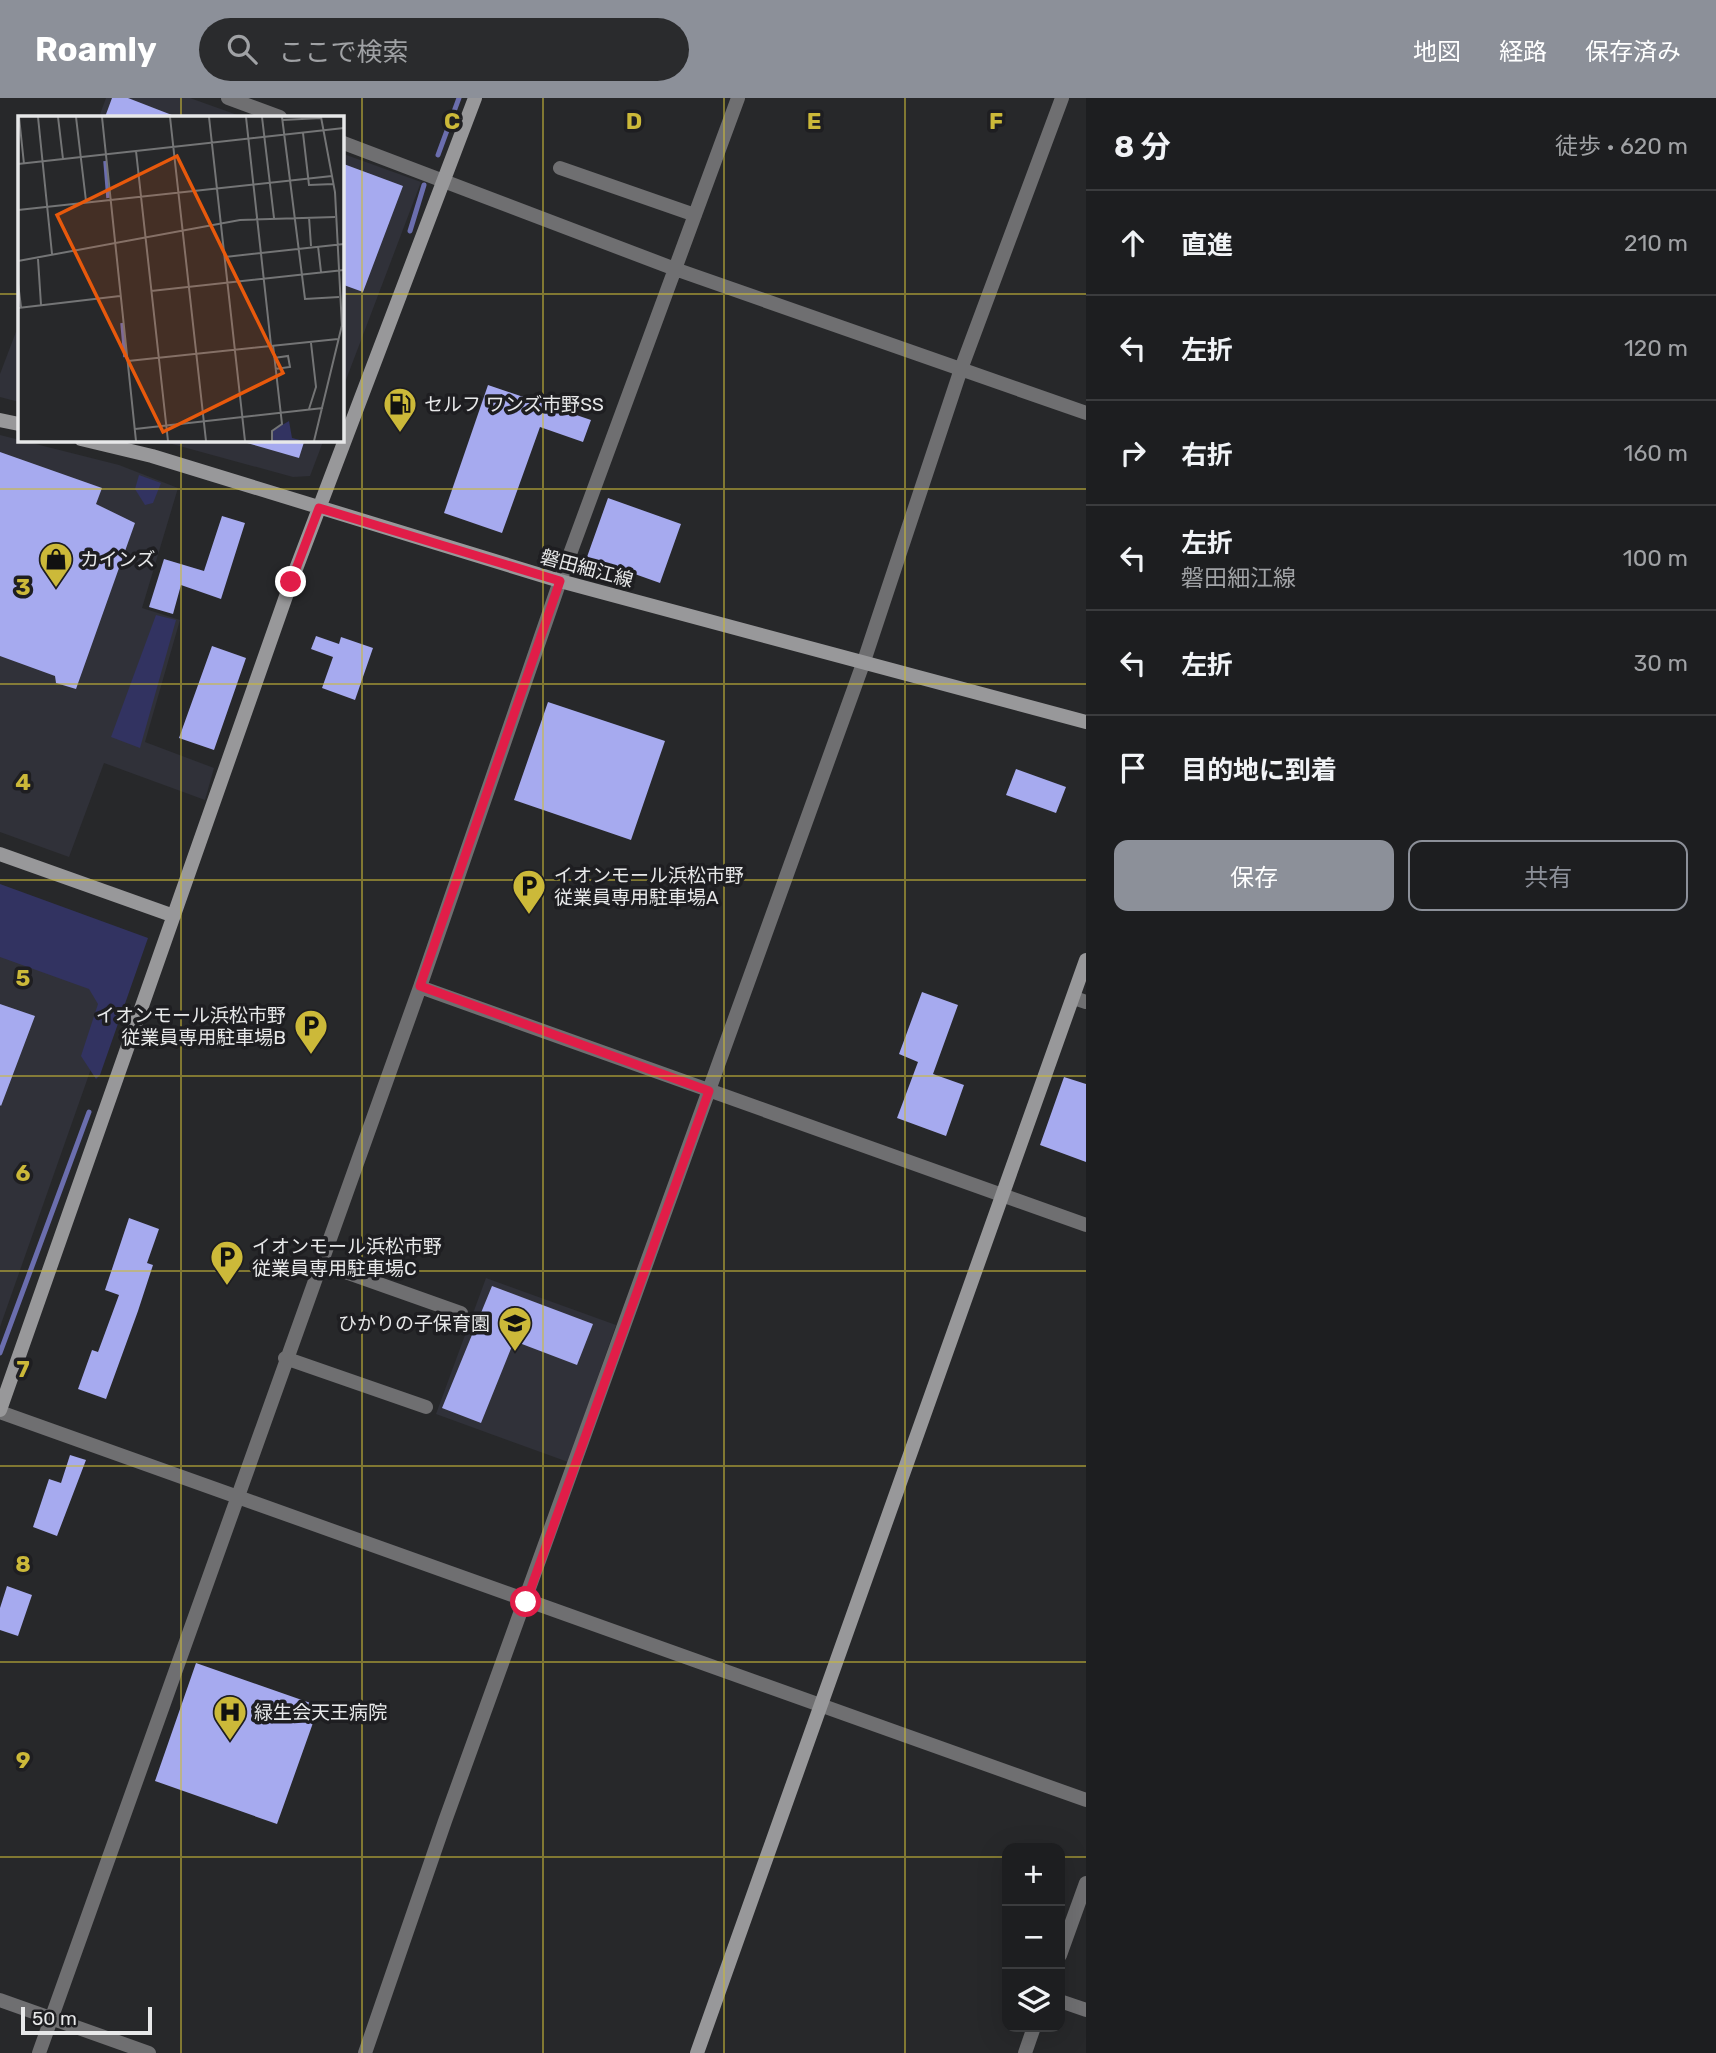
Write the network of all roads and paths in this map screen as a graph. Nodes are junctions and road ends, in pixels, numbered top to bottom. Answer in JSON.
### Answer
{"nodes":[{"id":1,"x":228,"y":98,"type":"edge"},
{"id":2,"x":475,"y":98,"type":"edge"},
{"id":3,"x":738,"y":98,"type":"edge"},
{"id":4,"x":1062,"y":98,"type":"edge"},
{"id":5,"x":261,"y":103,"type":"edge"},
{"id":6,"x":279,"y":116,"type":"edge"},
{"id":7,"x":343,"y":143,"type":"edge"},
{"id":8,"x":559,"y":168,"type":"dead end"},
{"id":9,"x":444,"y":183,"type":"junction"},
{"id":10,"x":695,"y":215,"type":"junction"},
{"id":11,"x":675,"y":269,"type":"junction"},
{"id":12,"x":961,"y":369,"type":"junction"},
{"id":13,"x":1086,"y":413,"type":"edge"},
{"id":14,"x":0,"y":420,"type":"edge"},
{"id":15,"x":18,"y":424,"type":"edge"},
{"id":16,"x":89,"y":441,"type":"edge"},
{"id":17,"x":319,"y":508,"type":"junction"},
{"id":18,"x":560,"y":581,"type":"junction"},
{"id":19,"x":864,"y":661,"type":"junction"},
{"id":20,"x":1086,"y":722,"type":"edge"},
{"id":21,"x":0,"y":855,"type":"edge"},
{"id":22,"x":174,"y":916,"type":"junction"},
{"id":23,"x":1086,"y":960,"type":"edge"},
{"id":24,"x":420,"y":986,"type":"junction"},
{"id":25,"x":1080,"y":1000,"type":"edge"},
{"id":26,"x":709,"y":1091,"type":"junction"},
{"id":27,"x":1003,"y":1196,"type":"junction"},
{"id":28,"x":1086,"y":1225,"type":"edge"},
{"id":29,"x":320,"y":1263,"type":"junction"},
{"id":30,"x":461,"y":1313,"type":"dead end"},
{"id":31,"x":285,"y":1358,"type":"junction"},
{"id":32,"x":426,"y":1407,"type":"dead end"},
{"id":33,"x":0,"y":1411,"type":"edge"},
{"id":34,"x":237,"y":1497,"type":"junction"},
{"id":35,"x":526,"y":1602,"type":"junction"},
{"id":36,"x":822,"y":1707,"type":"junction"},
{"id":37,"x":1086,"y":1800,"type":"edge"},
{"id":38,"x":1086,"y":1883,"type":"edge"},
{"id":39,"x":1081,"y":1910,"type":"edge"},
{"id":40,"x":1065,"y":1944,"type":"edge"},
{"id":41,"x":0,"y":2000,"type":"edge"},
{"id":42,"x":1065,"y":2003,"type":"edge"},
{"id":43,"x":1086,"y":2010,"type":"edge"},
{"id":44,"x":51,"y":2018,"type":"junction"},
{"id":45,"x":1032,"y":2032,"type":"edge"},
{"id":46,"x":39,"y":2053,"type":"edge"},
{"id":47,"x":149,"y":2053,"type":"edge"},
{"id":48,"x":365,"y":2053,"type":"edge"},
{"id":49,"x":697,"y":2053,"type":"edge"},
{"id":50,"x":1024,"y":2053,"type":"edge"}],
"edges":[{"from":1,"to":5,"type":"street"},
{"from":2,"to":9,"type":"street"},
{"from":3,"to":10,"type":"street"},
{"from":4,"to":12,"type":"street"},
{"from":5,"to":6,"type":"street"},
{"from":7,"to":9,"type":"street"},
{"from":8,"to":10,"type":"street"},
{"from":9,"to":11,"type":"street"},
{"from":9,"to":17,"type":"street"},
{"from":10,"to":11,"type":"street"},
{"from":11,"to":12,"type":"street"},
{"from":11,"to":18,"type":"street"},
{"from":12,"to":13,"type":"street"},
{"from":12,"to":19,"type":"street"},
{"from":14,"to":15,"type":"street"},
{"from":16,"to":17,"type":"street","name":"磐田細江線"},
{"from":17,"to":18,"type":"street","name":"磐田細江線"},
{"from":17,"to":22,"type":"street"},
{"from":18,"to":19,"type":"street","name":"磐田細江線"},
{"from":18,"to":24,"type":"street"},
{"from":19,"to":20,"type":"street","name":"磐田細江線"},
{"from":19,"to":26,"type":"street"},
{"from":21,"to":22,"type":"street"},
{"from":22,"to":33,"type":"street"},
{"from":23,"to":25,"type":"street"},
{"from":24,"to":26,"type":"street"},
{"from":24,"to":29,"type":"street"},
{"from":25,"to":27,"type":"street"},
{"from":26,"to":27,"type":"street"},
{"from":26,"to":35,"type":"street"},
{"from":27,"to":28,"type":"street"},
{"from":27,"to":36,"type":"street"},
{"from":29,"to":30,"type":"street"},
{"from":29,"to":31,"type":"street"},
{"from":31,"to":32,"type":"street"},
{"from":31,"to":34,"type":"street"},
{"from":33,"to":34,"type":"street"},
{"from":34,"to":35,"type":"street"},
{"from":34,"to":44,"type":"street"},
{"from":35,"to":36,"type":"street"},
{"from":35,"to":48,"type":"street"},
{"from":36,"to":37,"type":"street"},
{"from":36,"to":49,"type":"street"},
{"from":38,"to":39,"type":"street"},
{"from":39,"to":40,"type":"street"},
{"from":41,"to":44,"type":"street"},
{"from":42,"to":43,"type":"street"},
{"from":44,"to":46,"type":"street"},
{"from":44,"to":47,"type":"street"},
{"from":45,"to":50,"type":"street"}]}
